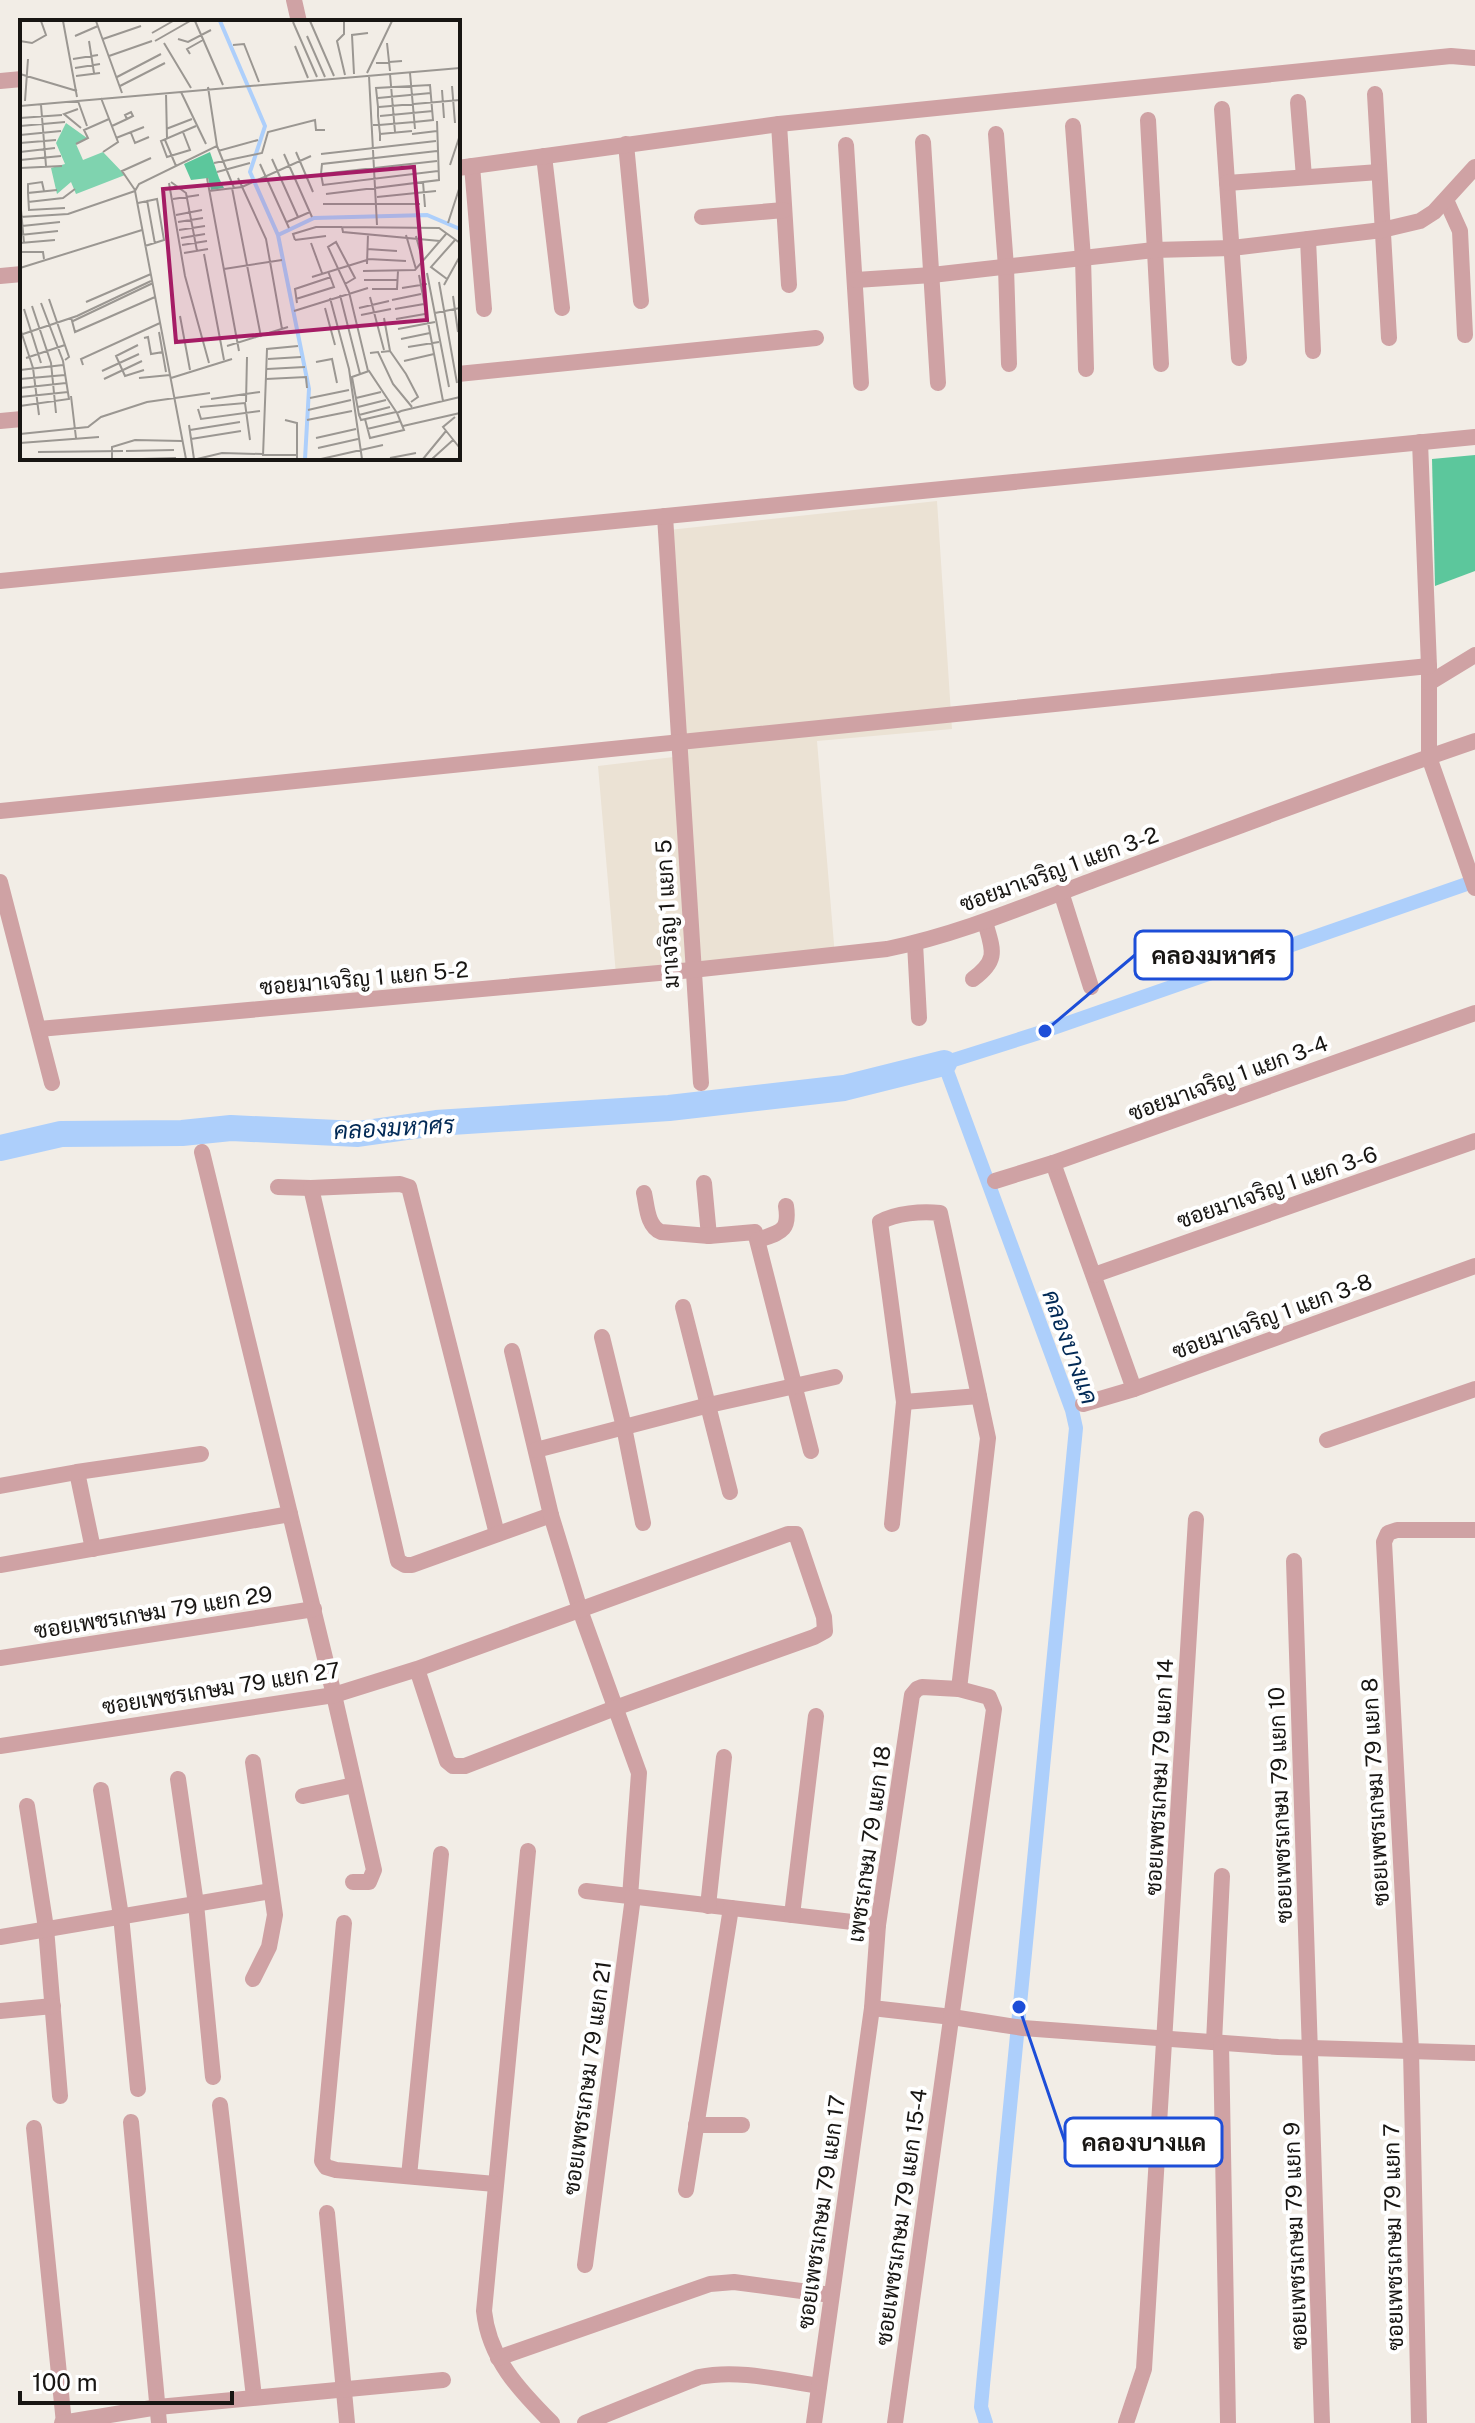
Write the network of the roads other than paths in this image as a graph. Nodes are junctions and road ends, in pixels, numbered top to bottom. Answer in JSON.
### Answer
{"nodes":[{"id":1,"x":294,"y":0,"type":"edge"},
{"id":2,"x":299,"y":20,"type":"edge"},
{"id":3,"x":1475,"y":58,"type":"edge"},
{"id":4,"x":20,"y":79,"type":"edge"},
{"id":5,"x":0,"y":81,"type":"edge"},
{"id":6,"x":1375,"y":94,"type":"dead end"},
{"id":7,"x":1298,"y":102,"type":"dead end"},
{"id":8,"x":1222,"y":109,"type":"dead end"},
{"id":9,"x":1148,"y":120,"type":"dead end"},
{"id":10,"x":779,"y":124,"type":"junction"},
{"id":11,"x":1073,"y":126,"type":"dead end"},
{"id":12,"x":996,"y":134,"type":"dead end"},
{"id":13,"x":923,"y":142,"type":"dead end"},
{"id":14,"x":626,"y":144,"type":"junction"},
{"id":15,"x":846,"y":145,"type":"dead end"},
{"id":16,"x":544,"y":156,"type":"junction"},
{"id":17,"x":465,"y":167,"type":"edge"},
{"id":18,"x":1475,"y":167,"type":"edge"},
{"id":19,"x":1379,"y":172,"type":"junction"},
{"id":20,"x":1304,"y":177,"type":"junction"},
{"id":21,"x":1227,"y":183,"type":"junction"},
{"id":22,"x":1446,"y":200,"type":"junction"},
{"id":23,"x":784,"y":210,"type":"junction"},
{"id":24,"x":702,"y":217,"type":"dead end"},
{"id":25,"x":1382,"y":230,"type":"junction"},
{"id":26,"x":1308,"y":239,"type":"junction"},
{"id":27,"x":1232,"y":248,"type":"junction"},
{"id":28,"x":1154,"y":250,"type":"junction"},
{"id":29,"x":1083,"y":258,"type":"junction"},
{"id":30,"x":1006,"y":267,"type":"junction"},
{"id":31,"x":20,"y":274,"type":"edge"},
{"id":32,"x":932,"y":275,"type":"junction"},
{"id":33,"x":0,"y":276,"type":"edge"},
{"id":34,"x":856,"y":280,"type":"junction"},
{"id":35,"x":789,"y":285,"type":"dead end"},
{"id":36,"x":641,"y":301,"type":"dead end"},
{"id":37,"x":562,"y":308,"type":"dead end"},
{"id":38,"x":484,"y":309,"type":"dead end"},
{"id":39,"x":1465,"y":335,"type":"dead end"},
{"id":40,"x":816,"y":338,"type":"dead end"},
{"id":41,"x":1389,"y":338,"type":"dead end"},
{"id":42,"x":1313,"y":351,"type":"dead end"},
{"id":43,"x":1239,"y":358,"type":"dead end"},
{"id":44,"x":1009,"y":364,"type":"dead end"},
{"id":45,"x":1161,"y":364,"type":"dead end"},
{"id":46,"x":1086,"y":369,"type":"dead end"},
{"id":47,"x":460,"y":374,"type":"edge"},
{"id":48,"x":861,"y":383,"type":"dead end"},
{"id":49,"x":938,"y":383,"type":"dead end"},
{"id":50,"x":20,"y":419,"type":"edge"},
{"id":51,"x":0,"y":421,"type":"edge"},
{"id":52,"x":1475,"y":437,"type":"edge"},
{"id":53,"x":1420,"y":442,"type":"junction"},
{"id":54,"x":665,"y":516,"type":"junction"},
{"id":55,"x":0,"y":581,"type":"edge"},
{"id":56,"x":1475,"y":655,"type":"edge"},
{"id":57,"x":1429,"y":675,"type":"junction"},
{"id":58,"x":1475,"y":741,"type":"edge"},
{"id":59,"x":679,"y":742,"type":"junction"},
{"id":60,"x":1429,"y":757,"type":"junction"},
{"id":61,"x":0,"y":811,"type":"edge"},
{"id":62,"x":0,"y":882,"type":"edge"},
{"id":63,"x":1473,"y":883,"type":"edge"},
{"id":64,"x":1061,"y":892,"type":"junction"},
{"id":65,"x":985,"y":922,"type":"junction"},
{"id":66,"x":915,"y":943,"type":"junction"},
{"id":67,"x":692,"y":970,"type":"junction"},
{"id":68,"x":973,"y":979,"type":"dead end"},
{"id":69,"x":1091,"y":987,"type":"dead end"},
{"id":70,"x":1475,"y":1013,"type":"edge"},
{"id":71,"x":919,"y":1018,"type":"dead end"},
{"id":72,"x":39,"y":1029,"type":"junction"},
{"id":73,"x":52,"y":1083,"type":"dead end"},
{"id":74,"x":701,"y":1083,"type":"dead end"},
{"id":75,"x":1475,"y":1141,"type":"edge"},
{"id":76,"x":202,"y":1152,"type":"dead end"},
{"id":77,"x":1053,"y":1163,"type":"junction"},
{"id":78,"x":995,"y":1181,"type":"dead end"},
{"id":79,"x":704,"y":1183,"type":"dead end"},
{"id":80,"x":278,"y":1187,"type":"dead end"},
{"id":81,"x":311,"y":1188,"type":"junction"},
{"id":82,"x":644,"y":1193,"type":"dead end"},
{"id":83,"x":786,"y":1206,"type":"dead end"},
{"id":84,"x":709,"y":1236,"type":"junction"},
{"id":85,"x":758,"y":1240,"type":"junction"},
{"id":86,"x":1475,"y":1266,"type":"edge"},
{"id":87,"x":1094,"y":1275,"type":"junction"},
{"id":88,"x":683,"y":1307,"type":"dead end"},
{"id":89,"x":602,"y":1337,"type":"dead end"},
{"id":90,"x":512,"y":1351,"type":"dead end"},
{"id":91,"x":835,"y":1377,"type":"dead end"},
{"id":92,"x":795,"y":1385,"type":"junction"},
{"id":93,"x":1134,"y":1389,"type":"junction"},
{"id":94,"x":1475,"y":1389,"type":"edge"},
{"id":95,"x":979,"y":1396,"type":"junction"},
{"id":96,"x":904,"y":1402,"type":"junction"},
{"id":97,"x":1083,"y":1404,"type":"dead end"},
{"id":98,"x":709,"y":1405,"type":"junction"},
{"id":99,"x":624,"y":1427,"type":"junction"},
{"id":100,"x":1327,"y":1440,"type":"dead end"},
{"id":101,"x":536,"y":1450,"type":"junction"},
{"id":102,"x":811,"y":1451,"type":"dead end"},
{"id":103,"x":201,"y":1454,"type":"dead end"},
{"id":104,"x":77,"y":1472,"type":"junction"},
{"id":105,"x":0,"y":1486,"type":"edge"},
{"id":106,"x":730,"y":1492,"type":"dead end"},
{"id":107,"x":290,"y":1514,"type":"junction"},
{"id":108,"x":551,"y":1515,"type":"junction"},
{"id":109,"x":1196,"y":1519,"type":"dead end"},
{"id":110,"x":643,"y":1523,"type":"dead end"},
{"id":111,"x":892,"y":1524,"type":"dead end"},
{"id":112,"x":1475,"y":1530,"type":"edge"},
{"id":113,"x":497,"y":1534,"type":"junction"},
{"id":114,"x":93,"y":1549,"type":"junction"},
{"id":115,"x":1294,"y":1561,"type":"dead end"},
{"id":116,"x":0,"y":1565,"type":"edge"},
{"id":117,"x":314,"y":1609,"type":"junction"},
{"id":118,"x":580,"y":1610,"type":"junction"},
{"id":119,"x":0,"y":1658,"type":"edge"},
{"id":120,"x":417,"y":1669,"type":"junction"},
{"id":121,"x":959,"y":1689,"type":"junction"},
{"id":122,"x":334,"y":1695,"type":"junction"},
{"id":123,"x":615,"y":1708,"type":"junction"},
{"id":124,"x":816,"y":1716,"type":"dead end"},
{"id":125,"x":0,"y":1746,"type":"edge"},
{"id":126,"x":724,"y":1757,"type":"dead end"},
{"id":127,"x":253,"y":1762,"type":"dead end"},
{"id":128,"x":178,"y":1779,"type":"dead end"},
{"id":129,"x":354,"y":1785,"type":"junction"},
{"id":130,"x":101,"y":1790,"type":"dead end"},
{"id":131,"x":303,"y":1796,"type":"dead end"},
{"id":132,"x":27,"y":1806,"type":"dead end"},
{"id":133,"x":528,"y":1851,"type":"dead end"},
{"id":134,"x":441,"y":1854,"type":"dead end"},
{"id":135,"x":1222,"y":1876,"type":"dead end"},
{"id":136,"x":353,"y":1882,"type":"dead end"},
{"id":137,"x":271,"y":1891,"type":"junction"},
{"id":138,"x":586,"y":1891,"type":"dead end"},
{"id":139,"x":632,"y":1897,"type":"junction"},
{"id":140,"x":196,"y":1904,"type":"junction"},
{"id":141,"x":708,"y":1906,"type":"junction"},
{"id":142,"x":731,"y":1908,"type":"junction"},
{"id":143,"x":792,"y":1915,"type":"junction"},
{"id":144,"x":121,"y":1916,"type":"junction"},
{"id":145,"x":344,"y":1923,"type":"dead end"},
{"id":146,"x":878,"y":1925,"type":"junction"},
{"id":147,"x":46,"y":1928,"type":"junction"},
{"id":148,"x":0,"y":1937,"type":"edge"},
{"id":149,"x":253,"y":1979,"type":"dead end"},
{"id":150,"x":53,"y":2006,"type":"junction"},
{"id":151,"x":872,"y":2008,"type":"junction"},
{"id":152,"x":0,"y":2011,"type":"edge"},
{"id":153,"x":952,"y":2017,"type":"junction"},
{"id":154,"x":1166,"y":2038,"type":"junction"},
{"id":155,"x":1218,"y":2042,"type":"junction"},
{"id":156,"x":1311,"y":2048,"type":"junction"},
{"id":157,"x":1411,"y":2050,"type":"junction"},
{"id":158,"x":1475,"y":2053,"type":"edge"},
{"id":159,"x":213,"y":2077,"type":"dead end"},
{"id":160,"x":138,"y":2089,"type":"dead end"},
{"id":161,"x":60,"y":2096,"type":"dead end"},
{"id":162,"x":220,"y":2105,"type":"dead end"},
{"id":163,"x":131,"y":2122,"type":"dead end"},
{"id":164,"x":696,"y":2125,"type":"junction"},
{"id":165,"x":742,"y":2125,"type":"dead end"},
{"id":166,"x":34,"y":2128,"type":"dead end"},
{"id":167,"x":409,"y":2176,"type":"junction"},
{"id":168,"x":495,"y":2184,"type":"junction"},
{"id":169,"x":686,"y":2190,"type":"dead end"},
{"id":170,"x":327,"y":2213,"type":"dead end"},
{"id":171,"x":585,"y":2265,"type":"dead end"},
{"id":172,"x":831,"y":2295,"type":"junction"},
{"id":173,"x":498,"y":2358,"type":"junction"},
{"id":174,"x":443,"y":2380,"type":"dead end"},
{"id":175,"x":819,"y":2386,"type":"junction"},
{"id":176,"x":344,"y":2388,"type":"junction"},
{"id":177,"x":254,"y":2397,"type":"junction"},
{"id":178,"x":159,"y":2415,"type":"edge"},
{"id":179,"x":63,"y":2423,"type":"edge"},
{"id":180,"x":347,"y":2423,"type":"edge"},
{"id":181,"x":552,"y":2423,"type":"edge"},
{"id":182,"x":585,"y":2423,"type":"edge"},
{"id":183,"x":814,"y":2423,"type":"edge"},
{"id":184,"x":895,"y":2423,"type":"edge"},
{"id":185,"x":1126,"y":2423,"type":"edge"},
{"id":186,"x":1228,"y":2423,"type":"edge"},
{"id":187,"x":1322,"y":2423,"type":"edge"},
{"id":188,"x":1419,"y":2423,"type":"edge"}],
"edges":[{"from":1,"to":2,"type":"street"},
{"from":3,"to":10,"type":"street"},
{"from":4,"to":5,"type":"street"},
{"from":6,"to":19,"type":"street"},
{"from":7,"to":20,"type":"street"},
{"from":8,"to":21,"type":"street"},
{"from":9,"to":28,"type":"street"},
{"from":10,"to":14,"type":"street"},
{"from":10,"to":23,"type":"street"},
{"from":11,"to":29,"type":"street"},
{"from":12,"to":30,"type":"street"},
{"from":13,"to":32,"type":"street"},
{"from":14,"to":16,"type":"street"},
{"from":14,"to":36,"type":"street"},
{"from":15,"to":34,"type":"street"},
{"from":16,"to":17,"type":"street"},
{"from":16,"to":37,"type":"street"},
{"from":17,"to":38,"type":"street"},
{"from":18,"to":22,"type":"street"},
{"from":19,"to":20,"type":"street"},
{"from":19,"to":25,"type":"street"},
{"from":20,"to":21,"type":"street"},
{"from":21,"to":27,"type":"street"},
{"from":22,"to":25,"type":"street"},
{"from":22,"to":39,"type":"street"},
{"from":23,"to":24,"type":"street"},
{"from":23,"to":35,"type":"street"},
{"from":25,"to":26,"type":"street"},
{"from":25,"to":41,"type":"street"},
{"from":26,"to":27,"type":"street"},
{"from":26,"to":42,"type":"street"},
{"from":27,"to":28,"type":"street"},
{"from":27,"to":43,"type":"street"},
{"from":28,"to":29,"type":"street"},
{"from":28,"to":45,"type":"street"},
{"from":29,"to":30,"type":"street"},
{"from":29,"to":46,"type":"street"},
{"from":30,"to":32,"type":"street"},
{"from":30,"to":44,"type":"street"},
{"from":31,"to":33,"type":"street"},
{"from":32,"to":34,"type":"street"},
{"from":32,"to":49,"type":"street"},
{"from":34,"to":48,"type":"street"},
{"from":40,"to":47,"type":"street"},
{"from":50,"to":51,"type":"street"},
{"from":52,"to":53,"type":"street"},
{"from":53,"to":54,"type":"street"},
{"from":53,"to":57,"type":"street"},
{"from":54,"to":55,"type":"street"},
{"from":54,"to":59,"type":"street","name":"มาเจริญ 1 แยก 5"},
{"from":56,"to":57,"type":"street"},
{"from":57,"to":59,"type":"street"},
{"from":57,"to":60,"type":"street"},
{"from":58,"to":60,"type":"street","name":"ซอยมาเจริญ 1 แยก 3-2"},
{"from":59,"to":61,"type":"street"},
{"from":59,"to":67,"type":"street","name":"มาเจริญ 1 แยก 5"},
{"from":60,"to":63,"type":"street"},
{"from":60,"to":64,"type":"street","name":"ซอยมาเจริญ 1 แยก 3-2"},
{"from":62,"to":72,"type":"street"},
{"from":64,"to":65,"type":"street","name":"ซอยมาเจริญ 1 แยก 3-2"},
{"from":64,"to":69,"type":"street"},
{"from":65,"to":66,"type":"street","name":"ซอยมาเจริญ 1 แยก 3-2"},
{"from":65,"to":68,"type":"street"},
{"from":66,"to":67,"type":"street","name":"ซอยมาเจริญ 1 แยก 3-2"},
{"from":66,"to":71,"type":"street"},
{"from":67,"to":72,"type":"street","name":"ซอยมาเจริญ 1 แยก 5-2"},
{"from":67,"to":74,"type":"street","name":"มาเจริญ 1 แยก 5"},
{"from":70,"to":77,"type":"street","name":"ซอยมาเจริญ 1 แยก 3-4"},
{"from":72,"to":73,"type":"street"},
{"from":75,"to":87,"type":"street","name":"ซอยมาเจริญ 1 แยก 3-6"},
{"from":76,"to":107,"type":"street"},
{"from":77,"to":78,"type":"street","name":"ซอยมาเจริญ 1 แยก 3-4"},
{"from":77,"to":87,"type":"street"},
{"from":79,"to":84,"type":"street"},
{"from":80,"to":81,"type":"street"},
{"from":81,"to":113,"type":"street"},
{"from":81,"to":113,"type":"street"},
{"from":82,"to":84,"type":"street"},
{"from":83,"to":85,"type":"street"},
{"from":84,"to":85,"type":"street"},
{"from":85,"to":92,"type":"street"},
{"from":86,"to":93,"type":"street","name":"ซอยมาเจริญ 1 แยก 3-8"},
{"from":87,"to":93,"type":"street"},
{"from":88,"to":98,"type":"street"},
{"from":89,"to":99,"type":"street"},
{"from":90,"to":101,"type":"street","name":"ซอยเพชรเกษม 79 แยก 21"},
{"from":91,"to":92,"type":"street"},
{"from":92,"to":98,"type":"street"},
{"from":92,"to":102,"type":"street"},
{"from":93,"to":97,"type":"street","name":"ซอยมาเจริญ 1 แยก 3-8"},
{"from":94,"to":100,"type":"street"},
{"from":95,"to":96,"type":"street"},
{"from":95,"to":96,"type":"street"},
{"from":95,"to":121,"type":"street"},
{"from":96,"to":111,"type":"street"},
{"from":98,"to":99,"type":"street"},
{"from":98,"to":106,"type":"street"},
{"from":99,"to":101,"type":"street"},
{"from":99,"to":110,"type":"street"},
{"from":101,"to":108,"type":"street","name":"ซอยเพชรเกษม 79 แยก 21"},
{"from":103,"to":104,"type":"street"},
{"from":104,"to":105,"type":"street"},
{"from":104,"to":114,"type":"street"},
{"from":107,"to":114,"type":"street"},
{"from":107,"to":117,"type":"street"},
{"from":108,"to":113,"type":"street"},
{"from":108,"to":118,"type":"street","name":"ซอยเพชรเกษม 79 แยก 21"},
{"from":109,"to":154,"type":"street","name":"ซอยเพชรเกษม 79 แยก 14"},
{"from":112,"to":157,"type":"street","name":"ซอยเพชรเกษม 79 แยก 8"},
{"from":114,"to":116,"type":"street"},
{"from":115,"to":156,"type":"street","name":"ซอยเพชรเกษม 79 แยก 10"},
{"from":117,"to":119,"type":"street","name":"ซอยเพชรเกษม 79 แยก 29"},
{"from":117,"to":122,"type":"street"},
{"from":118,"to":120,"type":"street","name":"ซอยเพชรเกษม 79 แยก 27"},
{"from":118,"to":123,"type":"street","name":"ซอยเพชรเกษม 79 แยก 21"},
{"from":118,"to":123,"type":"street","name":"ซอยเพชรเกษม 79 แยก 27"},
{"from":120,"to":122,"type":"street","name":"ซอยเพชรเกษม 79 แยก 27"},
{"from":120,"to":123,"type":"street"},
{"from":121,"to":146,"type":"street","name":"เพชรเกษม 79 แยก 18"},
{"from":121,"to":153,"type":"street","name":"ซอยเพชรเกษม 79 แยก 15-4"},
{"from":122,"to":125,"type":"street","name":"ซอยเพชรเกษม 79 แยก 27"},
{"from":122,"to":129,"type":"street"},
{"from":123,"to":139,"type":"street","name":"ซอยเพชรเกษม 79 แยก 21"},
{"from":124,"to":143,"type":"street"},
{"from":126,"to":141,"type":"street"},
{"from":127,"to":137,"type":"street"},
{"from":128,"to":140,"type":"street"},
{"from":129,"to":131,"type":"street"},
{"from":129,"to":136,"type":"street"},
{"from":130,"to":144,"type":"street"},
{"from":132,"to":147,"type":"street"},
{"from":133,"to":168,"type":"street"},
{"from":134,"to":167,"type":"street"},
{"from":135,"to":155,"type":"street"},
{"from":137,"to":140,"type":"street"},
{"from":137,"to":149,"type":"street"},
{"from":138,"to":139,"type":"street"},
{"from":139,"to":141,"type":"street"},
{"from":139,"to":171,"type":"street","name":"ซอยเพชรเกษม 79 แยก 21"},
{"from":140,"to":144,"type":"street"},
{"from":140,"to":159,"type":"street"},
{"from":141,"to":142,"type":"street"},
{"from":142,"to":143,"type":"street"},
{"from":142,"to":164,"type":"street"},
{"from":143,"to":146,"type":"street"},
{"from":144,"to":147,"type":"street"},
{"from":144,"to":160,"type":"street"},
{"from":145,"to":167,"type":"street"},
{"from":146,"to":151,"type":"street","name":"เพชรเกษม 79 แยก 18"},
{"from":147,"to":148,"type":"street"},
{"from":147,"to":150,"type":"street"},
{"from":150,"to":152,"type":"street"},
{"from":150,"to":161,"type":"street"},
{"from":151,"to":153,"type":"street"},
{"from":151,"to":172,"type":"street","name":"ซอยเพชรเกษม 79 แยก 17"},
{"from":153,"to":154,"type":"street"},
{"from":153,"to":184,"type":"street","name":"ซอยเพชรเกษม 79 แยก 15-4"},
{"from":154,"to":155,"type":"street"},
{"from":154,"to":185,"type":"street","name":"ซอยเพชรเกษม 79 แยก 14"},
{"from":155,"to":156,"type":"street"},
{"from":155,"to":186,"type":"street"},
{"from":156,"to":157,"type":"street"},
{"from":156,"to":187,"type":"street","name":"ซอยเพชรเกษม 79 แยก 9"},
{"from":157,"to":158,"type":"street"},
{"from":157,"to":188,"type":"street","name":"ซอยเพชรเกษม 79 แยก 7"},
{"from":162,"to":177,"type":"street"},
{"from":163,"to":178,"type":"street"},
{"from":164,"to":165,"type":"street"},
{"from":164,"to":169,"type":"street"},
{"from":166,"to":179,"type":"street"},
{"from":167,"to":168,"type":"street"},
{"from":168,"to":173,"type":"street"},
{"from":170,"to":176,"type":"street"},
{"from":172,"to":173,"type":"street"},
{"from":172,"to":175,"type":"street","name":"ซอยเพชรเกษม 79 แยก 17"},
{"from":173,"to":181,"type":"street"},
{"from":174,"to":176,"type":"street"},
{"from":175,"to":182,"type":"street"},
{"from":175,"to":183,"type":"street","name":"ซอยเพชรเกษม 79 แยก 17"},
{"from":176,"to":177,"type":"street"},
{"from":176,"to":180,"type":"street"},
{"from":177,"to":178,"type":"street"},
{"from":178,"to":179,"type":"street"}]}
